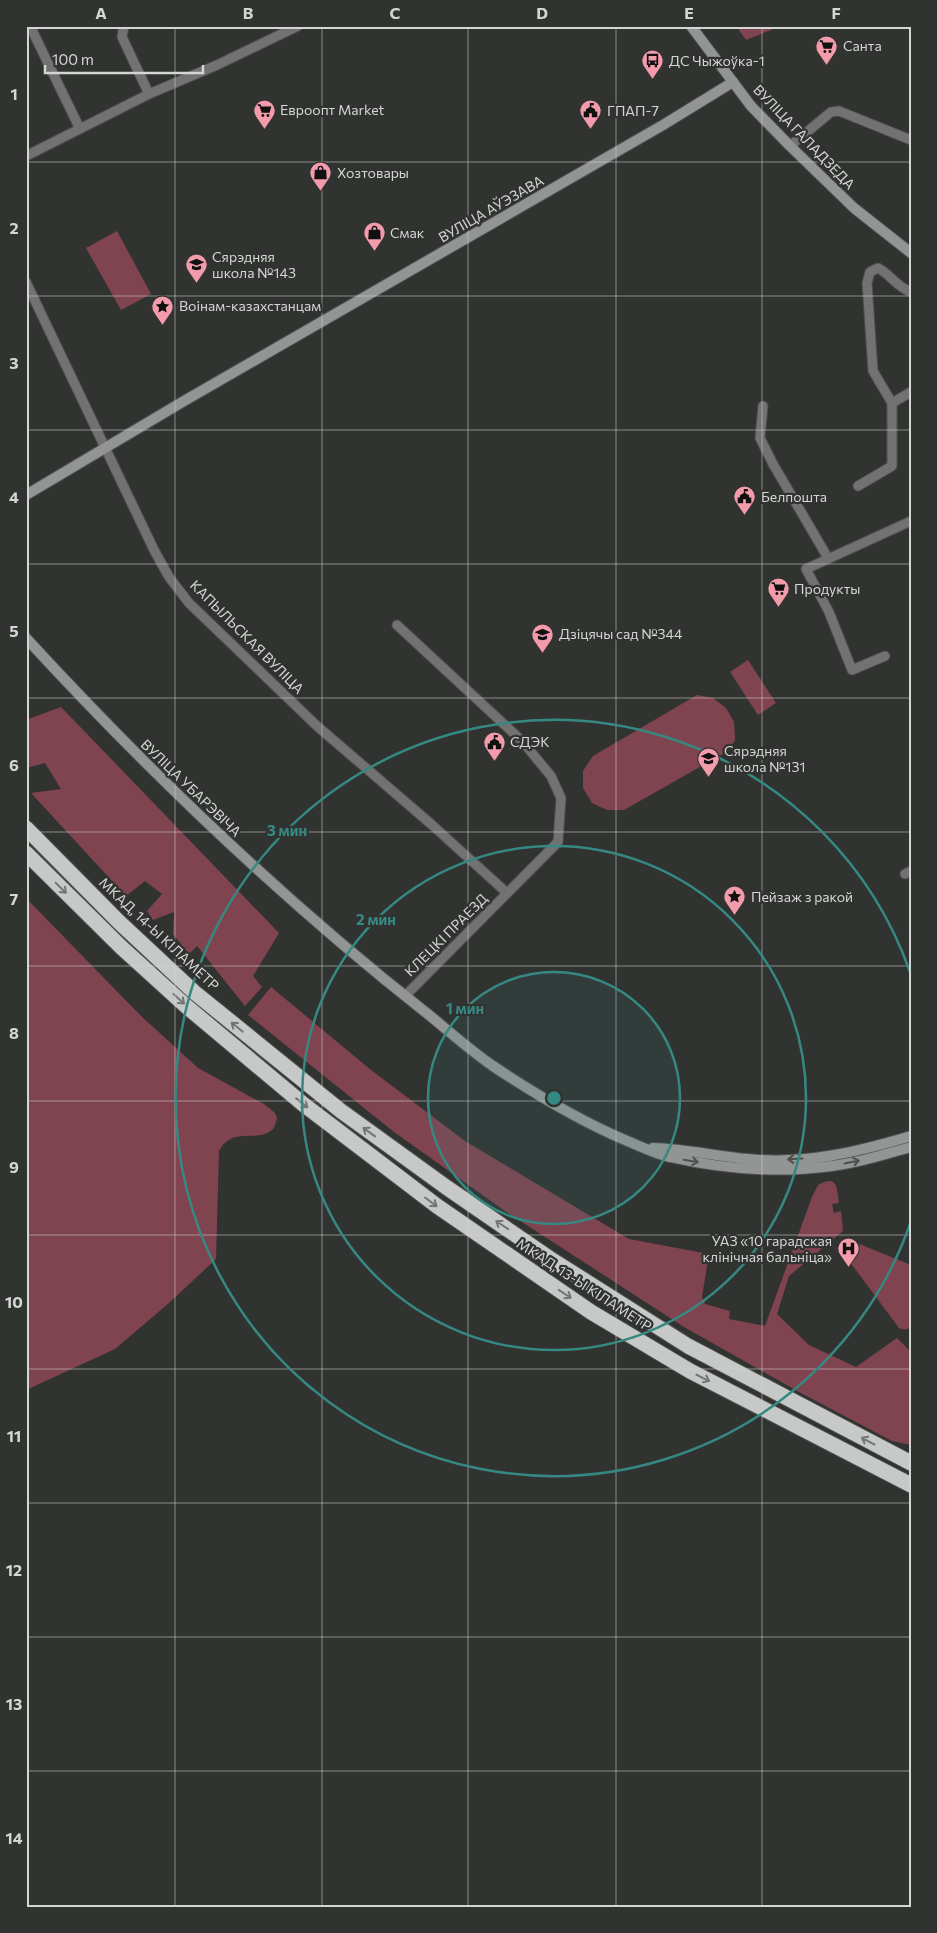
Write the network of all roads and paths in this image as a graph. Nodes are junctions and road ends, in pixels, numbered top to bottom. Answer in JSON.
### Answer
{"nodes":[{"id":1,"x":30,"y":26,"type":"edge"},
{"id":2,"x":124,"y":26,"type":"edge"},
{"id":3,"x":298,"y":26,"type":"edge"},
{"id":4,"x":691,"y":26,"type":"edge"},
{"id":5,"x":733,"y":82,"type":"junction"},
{"id":6,"x":149,"y":94,"type":"junction"},
{"id":7,"x":80,"y":129,"type":"junction"},
{"id":8,"x":911,"y":140,"type":"edge"},
{"id":9,"x":790,"y":146,"type":"junction"},
{"id":10,"x":26,"y":156,"type":"edge"},
{"id":11,"x":911,"y":253,"type":"edge"},
{"id":12,"x":26,"y":282,"type":"edge"},
{"id":13,"x":911,"y":290,"type":"edge"},
{"id":14,"x":911,"y":392,"type":"edge"},
{"id":15,"x":892,"y":403,"type":"junction"},
{"id":16,"x":763,"y":406,"type":"dead end"},
{"id":17,"x":105,"y":448,"type":"junction"},
{"id":18,"x":858,"y":486,"type":"dead end"},
{"id":19,"x":26,"y":495,"type":"edge"},
{"id":20,"x":911,"y":521,"type":"edge"},
{"id":21,"x":828,"y":558,"type":"junction"},
{"id":22,"x":397,"y":625,"type":"dead end"},
{"id":23,"x":26,"y":638,"type":"edge"},
{"id":24,"x":885,"y":656,"type":"dead end"},
{"id":25,"x":26,"y":828,"type":"edge"},
{"id":26,"x":26,"y":853,"type":"edge"},
{"id":27,"x":507,"y":893,"type":"junction"},
{"id":28,"x":405,"y":996,"type":"junction"},
{"id":29,"x":275,"y":1058,"type":"joint"},
{"id":30,"x":911,"y":1136,"type":"edge"},
{"id":31,"x":911,"y":1147,"type":"edge"},
{"id":32,"x":644,"y":1148,"type":"junction"},
{"id":33,"x":911,"y":1464,"type":"edge"},
{"id":34,"x":911,"y":1485,"type":"edge"}],
"edges":[{"from":1,"to":7,"type":"street"},
{"from":2,"to":6,"type":"street"},
{"from":3,"to":6,"type":"street"},
{"from":4,"to":5,"type":"main road","name":"ВУЛІЦА ГАЛАДЗЕДА"},
{"from":5,"to":9,"type":"main road","name":"ВУЛІЦА ГАЛАДЗЕДА"},
{"from":5,"to":17,"type":"main road","name":"ВУЛІЦА АЎЭЗАВА"},
{"from":6,"to":7,"type":"street"},
{"from":7,"to":10,"type":"street"},
{"from":8,"to":9,"type":"street"},
{"from":9,"to":11,"type":"main road","name":"ВУЛІЦА ГАЛАДЗЕДА"},
{"from":12,"to":17,"type":"street","name":"КАПЫЛЬСКАЯ ВУЛІЦА"},
{"from":13,"to":15,"type":"street"},
{"from":14,"to":15,"type":"street"},
{"from":15,"to":18,"type":"street"},
{"from":16,"to":21,"type":"street"},
{"from":17,"to":19,"type":"main road","name":"ВУЛІЦА АЎЭЗАВА"},
{"from":17,"to":27,"type":"street","name":"КАПЫЛЬСКАЯ ВУЛІЦА"},
{"from":20,"to":21,"type":"street"},
{"from":21,"to":24,"type":"street"},
{"from":22,"to":27,"type":"street","name":"КЛЕЦКІ ПРАЕЗД"},
{"from":23,"to":28,"type":"main road","name":"ВУЛІЦА УБАРЭВІЧА"},
{"from":29,"to":25,"type":"highway","name":"МКАД, 14-Ы КІЛАМЕТР","one_way":true},
{"from":26,"to":34,"type":"highway","name":"МКАД, 13-Ы КІЛАМЕТР","one_way":true},
{"from":27,"to":28,"type":"street","name":"КЛЕЦКІ ПРАЕЗД"},
{"from":28,"to":32,"type":"main road","name":"ВУЛІЦА УБАРЭВІЧА"},
{"from":33,"to":29,"type":"highway","name":"МКАД, 13-Ы КІЛАМЕТР","one_way":true},
{"from":30,"to":32,"type":"main road","name":"ВУЛІЦА УБАРЭВІЧА","one_way":true},
{"from":32,"to":31,"type":"main road","name":"ВУЛІЦА УБАРЭВІЧА","one_way":true}]}
